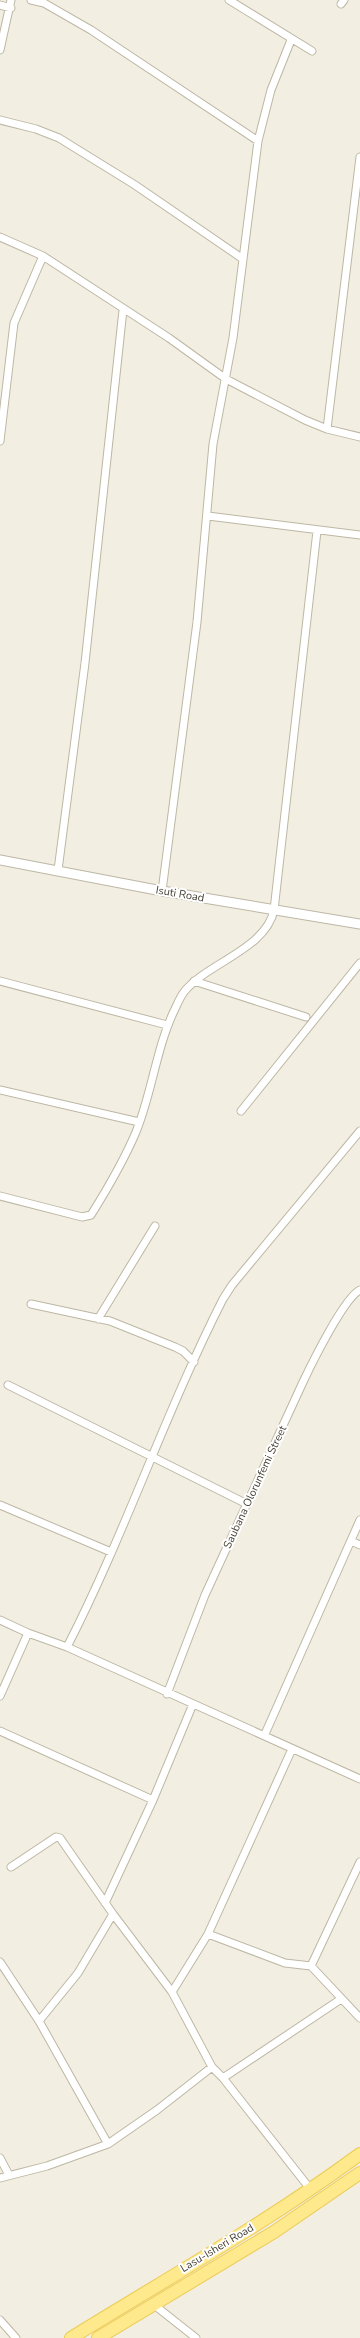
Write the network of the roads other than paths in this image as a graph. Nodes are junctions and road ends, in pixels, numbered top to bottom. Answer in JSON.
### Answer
{"nodes":[{"id":1,"x":11,"y":0,"type":"edge"},
{"id":2,"x":31,"y":0,"type":"edge"},
{"id":3,"x":230,"y":0,"type":"edge"},
{"id":4,"x":0,"y":5,"type":"edge"},
{"id":5,"x":11,"y":8,"type":"junction"},
{"id":6,"x":291,"y":40,"type":"junction"},
{"id":7,"x":0,"y":50,"type":"edge"},
{"id":8,"x":312,"y":51,"type":"dead end"},
{"id":9,"x":0,"y":120,"type":"edge"},
{"id":10,"x":258,"y":141,"type":"junction"},
{"id":11,"x":360,"y":157,"type":"edge"},
{"id":12,"x":0,"y":237,"type":"edge"},
{"id":13,"x":43,"y":256,"type":"junction"},
{"id":14,"x":243,"y":259,"type":"junction"},
{"id":15,"x":123,"y":310,"type":"junction"},
{"id":16,"x":226,"y":379,"type":"junction"},
{"id":17,"x":327,"y":429,"type":"junction"},
{"id":18,"x":360,"y":437,"type":"edge"},
{"id":19,"x":0,"y":441,"type":"edge"},
{"id":20,"x":208,"y":516,"type":"junction"},
{"id":21,"x":317,"y":531,"type":"junction"},
{"id":22,"x":360,"y":535,"type":"edge"},
{"id":23,"x":0,"y":860,"type":"edge"},
{"id":24,"x":58,"y":870,"type":"junction"},
{"id":25,"x":162,"y":891,"type":"junction"},
{"id":26,"x":274,"y":910,"type":"junction"},
{"id":27,"x":360,"y":924,"type":"edge"},
{"id":28,"x":360,"y":964,"type":"edge"},
{"id":29,"x":0,"y":981,"type":"edge"},
{"id":30,"x":194,"y":981,"type":"junction"},
{"id":31,"x":306,"y":1017,"type":"dead end"},
{"id":32,"x":167,"y":1025,"type":"junction"},
{"id":33,"x":0,"y":1090,"type":"edge"},
{"id":34,"x":241,"y":1111,"type":"dead end"},
{"id":35,"x":139,"y":1122,"type":"junction"},
{"id":36,"x":360,"y":1131,"type":"edge"},
{"id":37,"x":0,"y":1196,"type":"edge"},
{"id":38,"x":155,"y":1226,"type":"dead end"},
{"id":39,"x":360,"y":1290,"type":"edge"},
{"id":40,"x":31,"y":1304,"type":"dead end"},
{"id":41,"x":98,"y":1319,"type":"junction"},
{"id":42,"x":194,"y":1362,"type":"junction"},
{"id":43,"x":8,"y":1385,"type":"dead end"},
{"id":44,"x":151,"y":1456,"type":"junction"},
{"id":45,"x":247,"y":1504,"type":"junction"},
{"id":46,"x":0,"y":1505,"type":"edge"},
{"id":47,"x":360,"y":1520,"type":"edge"},
{"id":48,"x":351,"y":1541,"type":"junction"},
{"id":49,"x":360,"y":1545,"type":"edge"},
{"id":50,"x":111,"y":1552,"type":"junction"},
{"id":51,"x":0,"y":1620,"type":"edge"},
{"id":52,"x":28,"y":1633,"type":"junction"},
{"id":53,"x":66,"y":1647,"type":"junction"},
{"id":54,"x":167,"y":1694,"type":"junction"},
{"id":55,"x":0,"y":1696,"type":"edge"},
{"id":56,"x":193,"y":1704,"type":"junction"},
{"id":57,"x":0,"y":1731,"type":"edge"},
{"id":58,"x":265,"y":1734,"type":"junction"},
{"id":59,"x":292,"y":1749,"type":"junction"},
{"id":60,"x":360,"y":1779,"type":"edge"},
{"id":61,"x":153,"y":1800,"type":"junction"},
{"id":62,"x":360,"y":1862,"type":"edge"},
{"id":63,"x":11,"y":1867,"type":"dead end"},
{"id":64,"x":105,"y":1903,"type":"junction"},
{"id":65,"x":113,"y":1914,"type":"junction"},
{"id":66,"x":208,"y":1934,"type":"junction"},
{"id":67,"x":0,"y":1962,"type":"edge"},
{"id":68,"x":312,"y":1966,"type":"junction"},
{"id":69,"x":172,"y":1992,"type":"junction"},
{"id":70,"x":341,"y":1998,"type":"junction"},
{"id":71,"x":360,"y":2018,"type":"edge"},
{"id":72,"x":39,"y":2021,"type":"junction"},
{"id":73,"x":212,"y":2067,"type":"junction"},
{"id":74,"x":223,"y":2078,"type":"junction"},
{"id":75,"x":108,"y":2144,"type":"junction"},
{"id":76,"x":360,"y":2154,"type":"edge"},
{"id":77,"x":0,"y":2158,"type":"edge"},
{"id":78,"x":360,"y":2173,"type":"edge"},
{"id":79,"x":9,"y":2175,"type":"junction"},
{"id":80,"x":0,"y":2178,"type":"edge"},
{"id":81,"x":311,"y":2190,"type":"junction"},
{"id":82,"x":153,"y":2304,"type":"junction"},
{"id":83,"x":0,"y":2320,"type":"edge"},
{"id":84,"x":104,"y":2336,"type":"edge"},
{"id":85,"x":16,"y":2338,"type":"edge"},
{"id":86,"x":71,"y":2338,"type":"edge"},
{"id":87,"x":196,"y":2338,"type":"edge"}],
"edges":[{"from":1,"to":5,"type":"street"},
{"from":2,"to":10,"type":"street"},
{"from":3,"to":6,"type":"street"},
{"from":4,"to":5,"type":"street"},
{"from":5,"to":7,"type":"street"},
{"from":6,"to":8,"type":"street"},
{"from":6,"to":10,"type":"street"},
{"from":9,"to":14,"type":"street"},
{"from":10,"to":14,"type":"street"},
{"from":11,"to":17,"type":"street"},
{"from":12,"to":13,"type":"street"},
{"from":13,"to":15,"type":"street"},
{"from":13,"to":19,"type":"street"},
{"from":14,"to":16,"type":"street"},
{"from":15,"to":16,"type":"street"},
{"from":15,"to":24,"type":"street"},
{"from":16,"to":17,"type":"street"},
{"from":16,"to":20,"type":"street"},
{"from":17,"to":18,"type":"street"},
{"from":20,"to":21,"type":"street"},
{"from":20,"to":25,"type":"street"},
{"from":21,"to":22,"type":"street"},
{"from":21,"to":26,"type":"street"},
{"from":23,"to":24,"type":"street","name":"Isuti Road"},
{"from":24,"to":25,"type":"street","name":"Isuti Road"},
{"from":25,"to":26,"type":"street","name":"Isuti Road"},
{"from":26,"to":27,"type":"street","name":"Isuti Road"},
{"from":26,"to":30,"type":"street"},
{"from":28,"to":34,"type":"street"},
{"from":29,"to":32,"type":"street"},
{"from":30,"to":31,"type":"street"},
{"from":30,"to":32,"type":"street"},
{"from":32,"to":35,"type":"street"},
{"from":33,"to":35,"type":"street"},
{"from":35,"to":37,"type":"street"},
{"from":36,"to":42,"type":"street"},
{"from":38,"to":41,"type":"street"},
{"from":39,"to":45,"type":"street","name":"Saubana Olorunfemi Street"},
{"from":40,"to":41,"type":"street"},
{"from":41,"to":42,"type":"street"},
{"from":42,"to":44,"type":"street"},
{"from":43,"to":44,"type":"street"},
{"from":44,"to":45,"type":"street"},
{"from":44,"to":50,"type":"street"},
{"from":45,"to":54,"type":"street","name":"Saubana Olorunfemi Street"},
{"from":46,"to":50,"type":"street"},
{"from":47,"to":48,"type":"street"},
{"from":48,"to":49,"type":"street"},
{"from":48,"to":58,"type":"street"},
{"from":50,"to":53,"type":"street"},
{"from":51,"to":52,"type":"street"},
{"from":52,"to":53,"type":"street"},
{"from":52,"to":55,"type":"street"},
{"from":53,"to":54,"type":"street"},
{"from":54,"to":56,"type":"street"},
{"from":56,"to":58,"type":"street"},
{"from":56,"to":61,"type":"street"},
{"from":57,"to":61,"type":"street"},
{"from":58,"to":59,"type":"street"},
{"from":59,"to":60,"type":"street"},
{"from":59,"to":66,"type":"street"},
{"from":61,"to":64,"type":"street"},
{"from":62,"to":68,"type":"street"},
{"from":63,"to":64,"type":"street"},
{"from":64,"to":65,"type":"street"},
{"from":65,"to":69,"type":"street"},
{"from":65,"to":72,"type":"street"},
{"from":66,"to":68,"type":"street"},
{"from":66,"to":69,"type":"street"},
{"from":67,"to":72,"type":"street"},
{"from":68,"to":70,"type":"street"},
{"from":69,"to":73,"type":"street"},
{"from":70,"to":71,"type":"street"},
{"from":70,"to":74,"type":"street"},
{"from":72,"to":75,"type":"street"},
{"from":73,"to":74,"type":"street"},
{"from":73,"to":75,"type":"street"},
{"from":74,"to":81,"type":"street"},
{"from":75,"to":79,"type":"street"},
{"from":76,"to":81,"type":"main road","name":"Lasu-Isheri Road"},
{"from":77,"to":79,"type":"street"},
{"from":78,"to":82,"type":"main road","name":"Lasu-Isheri Road"},
{"from":79,"to":80,"type":"street"},
{"from":81,"to":86,"type":"main road","name":"Lasu-Isheri Road"},
{"from":82,"to":84,"type":"main road","name":"Lasu-Isheri Road"},
{"from":82,"to":87,"type":"street"},
{"from":83,"to":85,"type":"street"}]}
